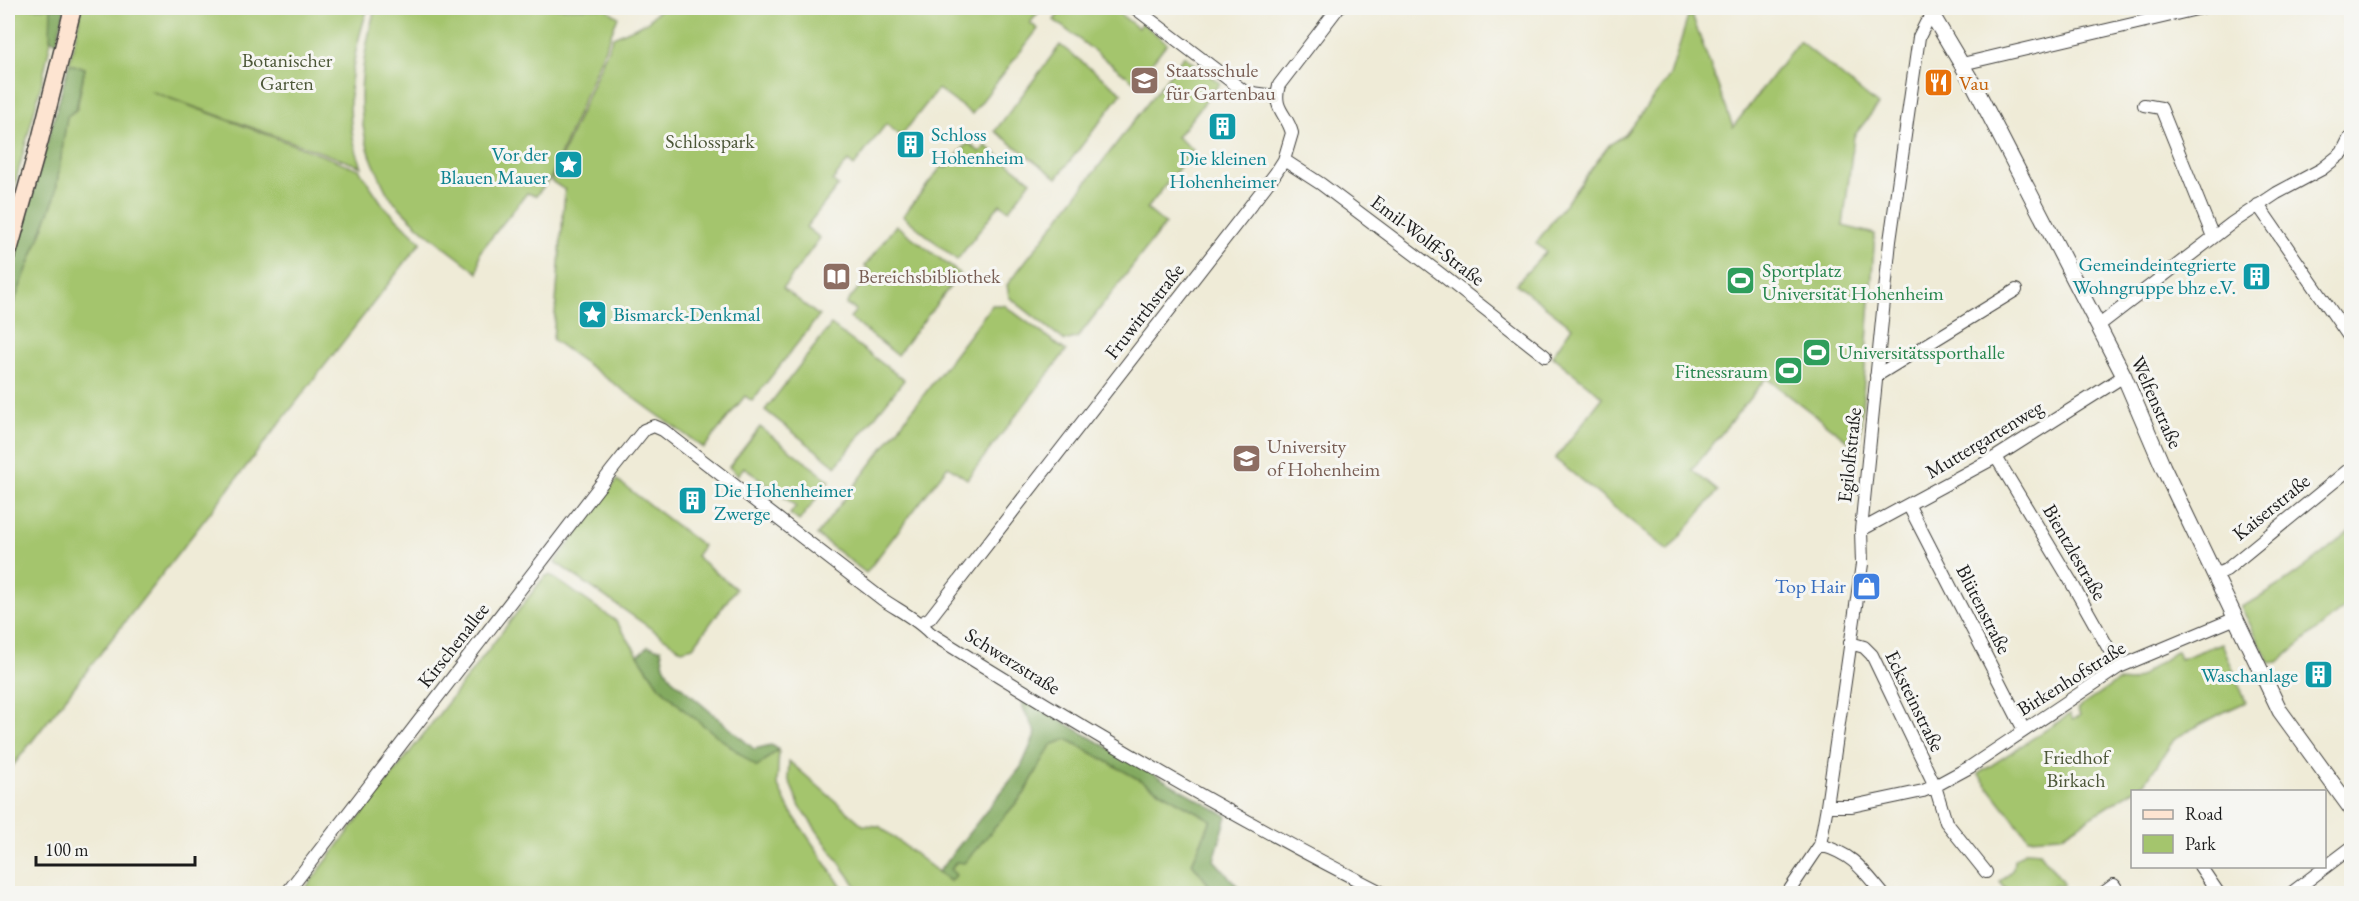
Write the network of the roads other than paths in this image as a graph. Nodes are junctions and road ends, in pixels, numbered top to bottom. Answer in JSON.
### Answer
{"nodes":[{"id":1,"x":73,"y":8,"type":"edge"},
{"id":2,"x":1135,"y":8,"type":"edge"},
{"id":3,"x":1338,"y":8,"type":"edge"},
{"id":4,"x":2201,"y":8,"type":"edge"},
{"id":5,"x":1931,"y":12,"type":"edge"},
{"id":6,"x":1962,"y":64,"type":"junction"},
{"id":7,"x":1276,"y":96,"type":"junction"},
{"id":8,"x":2144,"y":105,"type":"dead end"},
{"id":9,"x":2349,"y":139,"type":"dead end"},
{"id":10,"x":1284,"y":160,"type":"junction"},
{"id":11,"x":2258,"y":205,"type":"junction"},
{"id":12,"x":2213,"y":237,"type":"junction"},
{"id":13,"x":8,"y":254,"type":"edge"},
{"id":14,"x":2016,"y":290,"type":"dead end"},
{"id":15,"x":2098,"y":326,"type":"junction"},
{"id":16,"x":2352,"y":341,"type":"edge"},
{"id":17,"x":1545,"y":356,"type":"dead end"},
{"id":18,"x":1876,"y":376,"type":"junction"},
{"id":19,"x":2124,"y":376,"type":"junction"},
{"id":20,"x":654,"y":426,"type":"joint"},
{"id":21,"x":1996,"y":457,"type":"junction"},
{"id":22,"x":2352,"y":467,"type":"edge"},
{"id":23,"x":1909,"y":506,"type":"junction"},
{"id":24,"x":1861,"y":531,"type":"junction"},
{"id":25,"x":2215,"y":575,"type":"junction"},
{"id":26,"x":2236,"y":618,"type":"junction"},
{"id":27,"x":921,"y":623,"type":"junction"},
{"id":28,"x":1850,"y":643,"type":"junction"},
{"id":29,"x":2119,"y":667,"type":"junction"},
{"id":30,"x":2024,"y":730,"type":"junction"},
{"id":31,"x":1935,"y":786,"type":"junction"},
{"id":32,"x":2350,"y":805,"type":"edge"},
{"id":33,"x":1827,"y":806,"type":"junction"},
{"id":34,"x":1820,"y":845,"type":"junction"},
{"id":35,"x":2352,"y":847,"type":"edge"},
{"id":36,"x":2201,"y":868,"type":"edge"},
{"id":37,"x":1986,"y":872,"type":"dead end"},
{"id":38,"x":1380,"y":892,"type":"edge"},
{"id":39,"x":2297,"y":892,"type":"edge"},
{"id":40,"x":286,"y":894,"type":"edge"},
{"id":41,"x":1787,"y":894,"type":"edge"},
{"id":42,"x":1883,"y":894,"type":"edge"},
{"id":43,"x":2102,"y":894,"type":"edge"},
{"id":44,"x":2120,"y":894,"type":"edge"},
{"id":45,"x":2219,"y":894,"type":"edge"}],
"edges":[{"from":1,"to":13,"type":"main road"},
{"from":2,"to":7,"type":"street"},
{"from":3,"to":7,"type":"street"},
{"from":4,"to":6,"type":"street"},
{"from":5,"to":6,"type":"street","name":"Welfenstraße"},
{"from":5,"to":18,"type":"street","name":"Egilolfstraße"},
{"from":6,"to":15,"type":"street","name":"Welfenstraße"},
{"from":7,"to":10,"type":"street","name":"Fruwirthstraße"},
{"from":8,"to":12,"type":"street"},
{"from":9,"to":11,"type":"street"},
{"from":10,"to":17,"type":"street","name":"Emil-Wolff-Straße"},
{"from":10,"to":27,"type":"street","name":"Fruwirthstraße"},
{"from":11,"to":12,"type":"street"},
{"from":11,"to":16,"type":"street"},
{"from":12,"to":15,"type":"street"},
{"from":14,"to":18,"type":"street"},
{"from":15,"to":19,"type":"street","name":"Welfenstraße"},
{"from":18,"to":24,"type":"street","name":"Egilolfstraße"},
{"from":19,"to":21,"type":"street","name":"Muttergartenweg"},
{"from":19,"to":25,"type":"street","name":"Welfenstraße"},
{"from":20,"to":27,"type":"street","name":"Schwerzstraße"},
{"from":20,"to":40,"type":"street","name":"Kirschenallee"},
{"from":21,"to":23,"type":"street","name":"Muttergartenweg"},
{"from":21,"to":29,"type":"street","name":"Bientzlestraße"},
{"from":22,"to":25,"type":"street","name":"Kaiserstraße"},
{"from":23,"to":24,"type":"street","name":"Muttergartenweg"},
{"from":23,"to":30,"type":"street","name":"Blütenstraße"},
{"from":24,"to":28,"type":"street","name":"Egilolfstraße"},
{"from":25,"to":26,"type":"street","name":"Welfenstraße"},
{"from":26,"to":29,"type":"street","name":"Birkenhofstraße"},
{"from":26,"to":32,"type":"street","name":"Welfenstraße"},
{"from":27,"to":38,"type":"street","name":"Schwerzstraße"},
{"from":28,"to":31,"type":"street","name":"Ecksteinstraße"},
{"from":28,"to":33,"type":"street","name":"Egilolfstraße"},
{"from":29,"to":30,"type":"street","name":"Birkenhofstraße"},
{"from":30,"to":31,"type":"street","name":"Birkenhofstraße"},
{"from":31,"to":33,"type":"street","name":"Birkenhofstraße"},
{"from":31,"to":37,"type":"street"},
{"from":33,"to":34,"type":"street","name":"Egilolfstraße"},
{"from":34,"to":41,"type":"street","name":"Egilolfstraße"},
{"from":34,"to":42,"type":"street"},
{"from":35,"to":39,"type":"street"},
{"from":36,"to":45,"type":"street"},
{"from":43,"to":44,"type":"street"}]}
